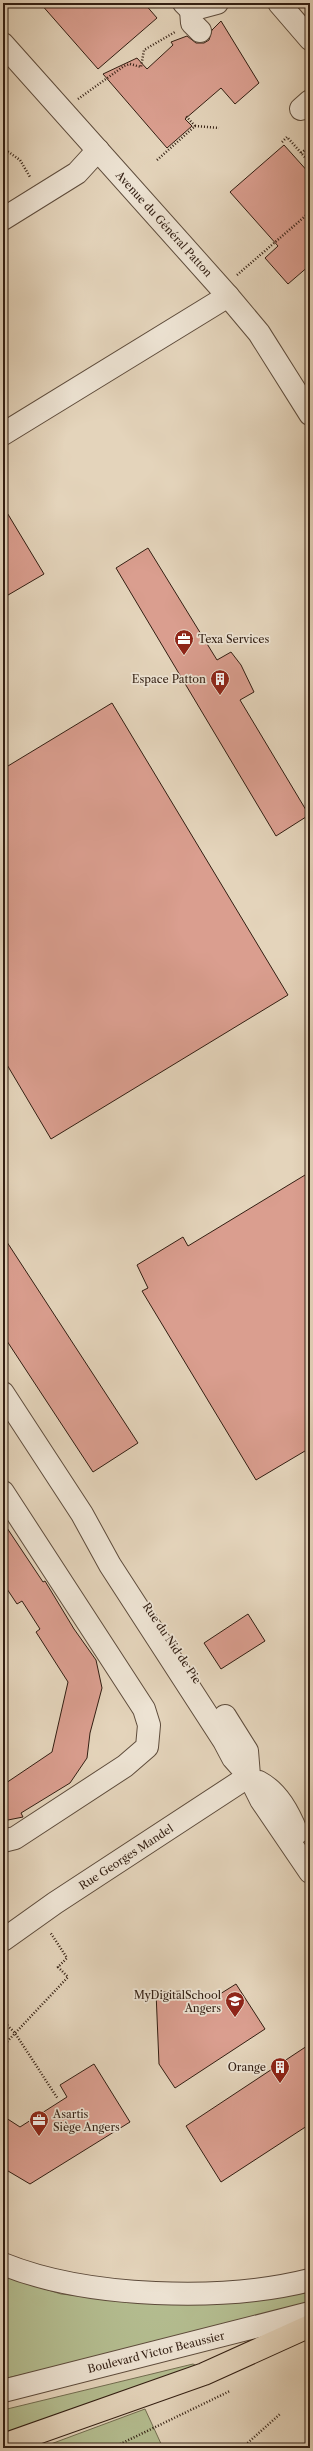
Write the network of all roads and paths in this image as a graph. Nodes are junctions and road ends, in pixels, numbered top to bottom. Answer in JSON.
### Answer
{"nodes":[{"id":1,"x":217,"y":3,"type":"edge"},
{"id":2,"x":279,"y":3,"type":"edge"},
{"id":3,"x":192,"y":17,"type":"edge"},
{"id":4,"x":306,"y":27,"type":"edge"},
{"id":5,"x":3,"y":44,"type":"edge"},
{"id":6,"x":73,"y":103,"type":"dead end"},
{"id":7,"x":185,"y":115,"type":"dead end"},
{"id":8,"x":195,"y":126,"type":"junction"},
{"id":9,"x":219,"y":128,"type":"dead end"},
{"id":10,"x":282,"y":142,"type":"dead end"},
{"id":11,"x":310,"y":146,"type":"edge"},
{"id":12,"x":3,"y":148,"type":"edge"},
{"id":13,"x":98,"y":150,"type":"junction"},
{"id":14,"x":8,"y":151,"type":"junction"},
{"id":15,"x":301,"y":153,"type":"junction"},
{"id":16,"x":157,"y":160,"type":"dead end"},
{"id":17,"x":3,"y":161,"type":"edge"},
{"id":18,"x":310,"y":163,"type":"edge"},
{"id":19,"x":34,"y":184,"type":"dead end"},
{"id":20,"x":310,"y":212,"type":"edge"},
{"id":21,"x":3,"y":219,"type":"edge"},
{"id":22,"x":232,"y":286,"type":"junction"},
{"id":23,"x":310,"y":414,"type":"edge"},
{"id":24,"x":3,"y":434,"type":"edge"},
{"id":25,"x":3,"y":1393,"type":"edge"},
{"id":26,"x":3,"y":1492,"type":"edge"},
{"id":27,"x":249,"y":1776,"type":"junction"},
{"id":28,"x":3,"y":1840,"type":"edge"},
{"id":29,"x":310,"y":1860,"type":"edge"},
{"id":30,"x":310,"y":1872,"type":"edge"},
{"id":31,"x":6,"y":1931,"type":"edge"},
{"id":32,"x":48,"y":1931,"type":"dead end"},
{"id":33,"x":3,"y":2021,"type":"edge"},
{"id":34,"x":15,"y":2033,"type":"junction"},
{"id":35,"x":3,"y":2046,"type":"edge"},
{"id":36,"x":58,"y":2099,"type":"dead end"},
{"id":37,"x":3,"y":2264,"type":"edge"},
{"id":38,"x":310,"y":2280,"type":"edge"},
{"id":39,"x":310,"y":2313,"type":"edge"},
{"id":40,"x":310,"y":2326,"type":"edge"},
{"id":41,"x":3,"y":2391,"type":"edge"},
{"id":42,"x":230,"y":2391,"type":"dead end"},
{"id":43,"x":280,"y":2414,"type":"dead end"},
{"id":44,"x":3,"y":2444,"type":"edge"},
{"id":45,"x":112,"y":2448,"type":"edge"},
{"id":46,"x":242,"y":2448,"type":"edge"}],
"edges":[{"from":1,"to":3,"type":"street"},
{"from":2,"to":4,"type":"street"},
{"from":3,"to":6,"type":"path"},
{"from":5,"to":13,"type":"street","name":"Avenue du Général Patton"},
{"from":7,"to":8,"type":"path"},
{"from":8,"to":9,"type":"path"},
{"from":8,"to":16,"type":"path"},
{"from":10,"to":15,"type":"path"},
{"from":11,"to":15,"type":"path"},
{"from":12,"to":14,"type":"path"},
{"from":13,"to":21,"type":"street"},
{"from":13,"to":22,"type":"street","name":"Avenue du Général Patton"},
{"from":14,"to":17,"type":"path"},
{"from":14,"to":19,"type":"path"},
{"from":15,"to":18,"type":"path"},
{"from":20,"to":22,"type":"path"},
{"from":22,"to":23,"type":"street","name":"Avenue du Général Patton"},
{"from":22,"to":24,"type":"street"},
{"from":25,"to":27,"type":"street","name":"Rue du Nid de Pie"},
{"from":26,"to":28,"type":"street"},
{"from":27,"to":29,"type":"street"},
{"from":27,"to":30,"type":"street","name":"Rue du Nid de Pie"},
{"from":27,"to":31,"type":"street","name":"Rue Georges Mandel"},
{"from":32,"to":34,"type":"path"},
{"from":33,"to":34,"type":"path"},
{"from":34,"to":35,"type":"path"},
{"from":34,"to":36,"type":"path"},
{"from":37,"to":38,"type":"street"},
{"from":39,"to":41,"type":"street","name":"Boulevard Victor Beaussier"},
{"from":40,"to":44,"type":"highway"},
{"from":42,"to":45,"type":"path"},
{"from":43,"to":46,"type":"path"}]}
